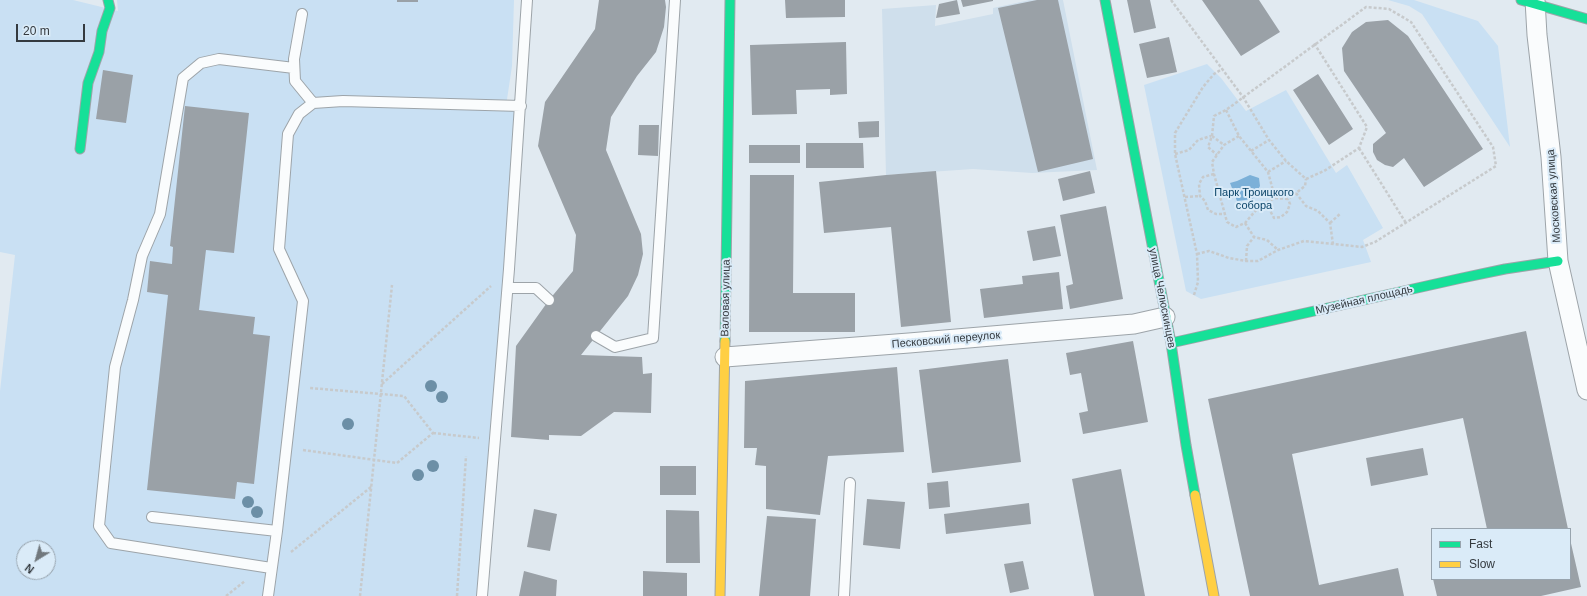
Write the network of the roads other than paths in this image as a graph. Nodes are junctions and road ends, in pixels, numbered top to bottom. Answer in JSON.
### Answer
{"nodes":[{"id":1,"x":108,"y":0,"type":"edge"},
{"id":2,"x":527,"y":0,"type":"edge"},
{"id":3,"x":675,"y":0,"type":"edge"},
{"id":4,"x":730,"y":0,"type":"edge"},
{"id":5,"x":1105,"y":0,"type":"edge"},
{"id":6,"x":1531,"y":1,"type":"edge"},
{"id":7,"x":302,"y":14,"type":"dead end"},
{"id":8,"x":1587,"y":19,"type":"edge"},
{"id":9,"x":294,"y":68,"type":"junction"},
{"id":10,"x":313,"y":103,"type":"junction"},
{"id":11,"x":521,"y":106,"type":"junction"},
{"id":12,"x":80,"y":148,"type":"dead end"},
{"id":13,"x":1558,"y":261,"type":"junction"},
{"id":14,"x":508,"y":288,"type":"junction"},
{"id":15,"x":549,"y":300,"type":"dead end"},
{"id":16,"x":1165,"y":318,"type":"junction"},
{"id":17,"x":596,"y":336,"type":"dead end"},
{"id":18,"x":1582,"y":340,"type":"edge"},
{"id":19,"x":1171,"y":343,"type":"junction"},
{"id":20,"x":725,"y":357,"type":"junction"},
{"id":21,"x":1587,"y":390,"type":"edge"},
{"id":22,"x":850,"y":483,"type":"dead end"},
{"id":23,"x":152,"y":517,"type":"dead end"},
{"id":24,"x":277,"y":531,"type":"junction"},
{"id":25,"x":271,"y":568,"type":"junction"},
{"id":26,"x":268,"y":596,"type":"edge"},
{"id":27,"x":482,"y":596,"type":"edge"},
{"id":28,"x":720,"y":596,"type":"edge"},
{"id":29,"x":844,"y":596,"type":"edge"},
{"id":30,"x":1214,"y":596,"type":"edge"}],
"edges":[{"from":1,"to":12,"type":"street"},
{"from":2,"to":11,"type":"lane"},
{"from":3,"to":17,"type":"lane"},
{"from":4,"to":20,"type":"street","name":"Валовая улица"},
{"from":5,"to":16,"type":"street","name":"улица Челюскинцев"},
{"from":6,"to":8,"type":"street"},
{"from":6,"to":13,"type":"street","name":"Московская улица"},
{"from":7,"to":9,"type":"lane"},
{"from":9,"to":10,"type":"lane"},
{"from":9,"to":25,"type":"lane"},
{"from":10,"to":11,"type":"lane"},
{"from":10,"to":24,"type":"lane"},
{"from":11,"to":14,"type":"lane"},
{"from":13,"to":18,"type":"street","name":"Московская улица"},
{"from":13,"to":19,"type":"street","name":"Музейная площадь"},
{"from":14,"to":15,"type":"lane"},
{"from":14,"to":27,"type":"lane"},
{"from":16,"to":19,"type":"street","name":"улица Челюскинцев"},
{"from":16,"to":20,"type":"street","name":"Песковский переулок"},
{"from":18,"to":21,"type":"street","name":"Московская улица"},
{"from":19,"to":30,"type":"street","name":"улица Челюскинцев"},
{"from":20,"to":28,"type":"street","name":"Валовая улица"},
{"from":22,"to":29,"type":"lane"},
{"from":23,"to":24,"type":"lane"},
{"from":24,"to":25,"type":"lane"},
{"from":25,"to":26,"type":"lane"}]}
